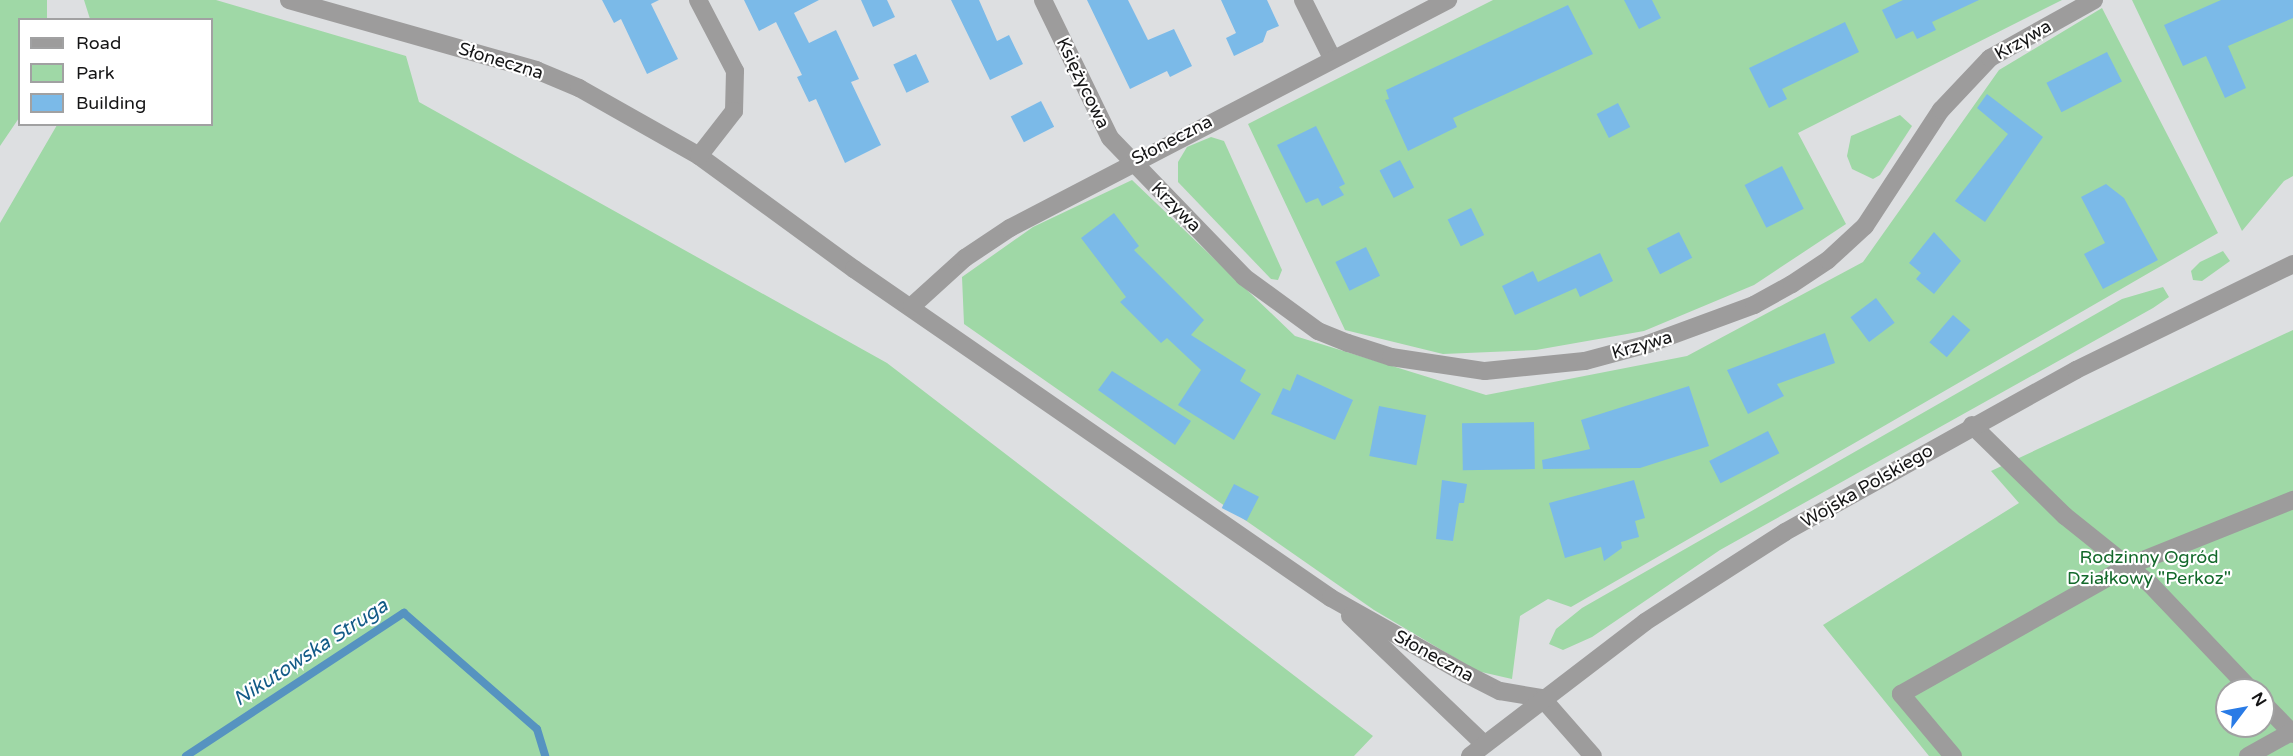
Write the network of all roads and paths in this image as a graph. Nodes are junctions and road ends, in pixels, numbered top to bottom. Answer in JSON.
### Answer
{"nodes":[{"id":1,"x":289,"y":0,"type":"edge"},
{"id":2,"x":698,"y":0,"type":"edge"},
{"id":3,"x":1043,"y":0,"type":"edge"},
{"id":4,"x":1304,"y":0,"type":"edge"},
{"id":5,"x":1448,"y":0,"type":"edge"},
{"id":6,"x":2094,"y":0,"type":"edge"},
{"id":7,"x":1332,"y":58,"type":"junction"},
{"id":8,"x":699,"y":156,"type":"junction"},
{"id":9,"x":1131,"y":162,"type":"junction"},
{"id":10,"x":2293,"y":264,"type":"edge"},
{"id":11,"x":912,"y":306,"type":"junction"},
{"id":12,"x":1972,"y":426,"type":"junction"},
{"id":13,"x":2293,"y":500,"type":"edge"},
{"id":14,"x":2127,"y":567,"type":"junction"},
{"id":15,"x":1331,"y":598,"type":"junction"},
{"id":16,"x":2239,"y":678,"type":"edge"},
{"id":17,"x":1542,"y":698,"type":"junction"},
{"id":18,"x":2275,"y":715,"type":"edge"},
{"id":19,"x":2292,"y":732,"type":"edge"},
{"id":20,"x":1477,"y":750,"type":"edge"},
{"id":21,"x":1593,"y":756,"type":"edge"},
{"id":22,"x":1953,"y":756,"type":"edge"},
{"id":23,"x":2248,"y":756,"type":"edge"}],
"edges":[{"from":1,"to":8,"type":"street","name":"Słoneczna"},
{"from":2,"to":8,"type":"street"},
{"from":3,"to":9,"type":"street","name":"Księżycowa"},
{"from":4,"to":7,"type":"street"},
{"from":5,"to":7,"type":"street","name":"Słoneczna"},
{"from":6,"to":9,"type":"street","name":"Krzywa"},
{"from":7,"to":9,"type":"street","name":"Słoneczna"},
{"from":8,"to":11,"type":"street","name":"Słoneczna"},
{"from":9,"to":11,"type":"street","name":"Słoneczna"},
{"from":10,"to":12,"type":"street","name":"Wojska Polskiego"},
{"from":11,"to":15,"type":"street","name":"Słoneczna"},
{"from":12,"to":14,"type":"street"},
{"from":12,"to":17,"type":"street","name":"Wojska Polskiego"},
{"from":13,"to":14,"type":"street"},
{"from":14,"to":16,"type":"street"},
{"from":14,"to":22,"type":"street"},
{"from":15,"to":17,"type":"street","name":"Słoneczna"},
{"from":15,"to":20,"type":"street","name":"Słoneczna"},
{"from":17,"to":20,"type":"street","name":"Wojska Polskiego"},
{"from":17,"to":21,"type":"street"},
{"from":18,"to":19,"type":"street"},
{"from":19,"to":23,"type":"street"}]}
